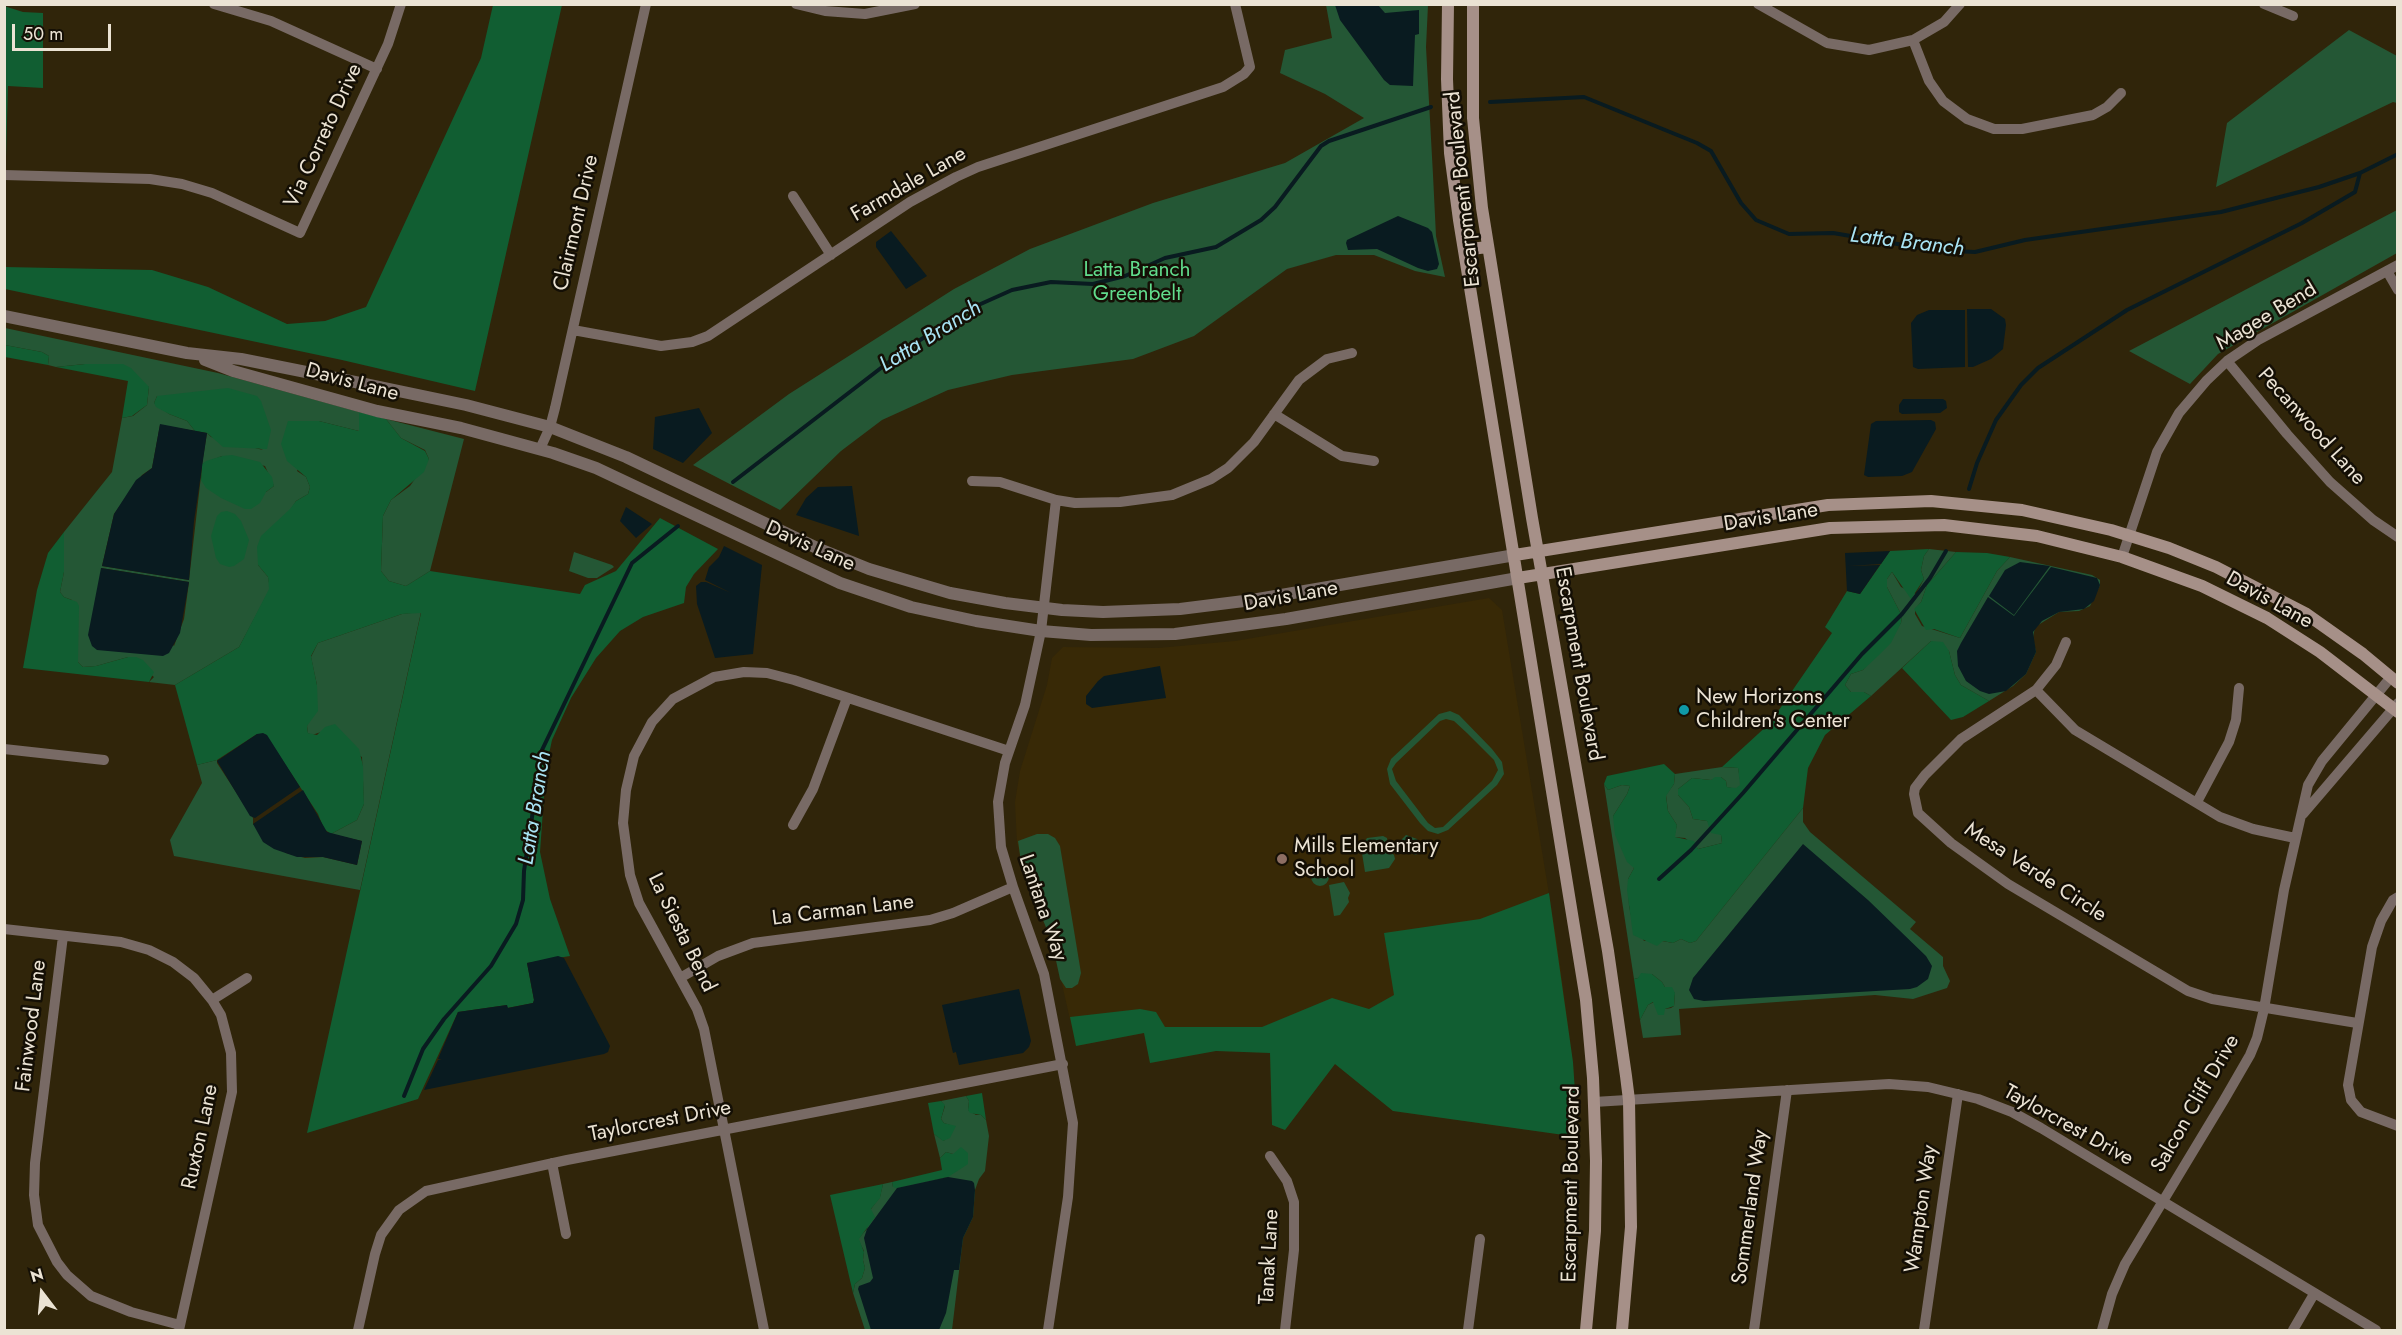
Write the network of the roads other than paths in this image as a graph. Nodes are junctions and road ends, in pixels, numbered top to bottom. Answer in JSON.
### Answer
{"nodes":[{"id":1,"x":401,"y":4,"type":"edge"},
{"id":2,"x":646,"y":4,"type":"edge"},
{"id":3,"x":796,"y":4,"type":"edge"},
{"id":4,"x":915,"y":4,"type":"edge"},
{"id":5,"x":1235,"y":4,"type":"edge"},
{"id":6,"x":1448,"y":4,"type":"edge"},
{"id":7,"x":1473,"y":4,"type":"edge"},
{"id":8,"x":1758,"y":4,"type":"edge"},
{"id":9,"x":1960,"y":4,"type":"edge"},
{"id":10,"x":2264,"y":4,"type":"edge"},
{"id":11,"x":216,"y":5,"type":"edge"},
{"id":12,"x":2292,"y":16,"type":"dead end"},
{"id":13,"x":1913,"y":40,"type":"junction"},
{"id":14,"x":377,"y":69,"type":"junction"},
{"id":15,"x":2121,"y":93,"type":"dead end"},
{"id":16,"x":4,"y":175,"type":"edge"},
{"id":17,"x":793,"y":196,"type":"dead end"},
{"id":18,"x":1487,"y":247,"type":"junction"},
{"id":19,"x":1464,"y":250,"type":"junction"},
{"id":20,"x":831,"y":255,"type":"junction"},
{"id":21,"x":2397,"y":265,"type":"edge"},
{"id":22,"x":2387,"y":271,"type":"junction"},
{"id":23,"x":2397,"y":290,"type":"edge"},
{"id":24,"x":4,"y":316,"type":"edge"},
{"id":25,"x":573,"y":330,"type":"junction"},
{"id":26,"x":187,"y":353,"type":"junction"},
{"id":27,"x":1352,"y":353,"type":"dead end"},
{"id":28,"x":2227,"y":361,"type":"junction"},
{"id":29,"x":1274,"y":414,"type":"junction"},
{"id":30,"x":550,"y":427,"type":"junction"},
{"id":31,"x":540,"y":449,"type":"junction"},
{"id":32,"x":1374,"y":461,"type":"dead end"},
{"id":33,"x":972,"y":482,"type":"dead end"},
{"id":34,"x":1056,"y":500,"type":"junction"},
{"id":35,"x":2129,"y":536,"type":"junction"},
{"id":36,"x":2397,"y":537,"type":"edge"},
{"id":37,"x":1538,"y":552,"type":"junction"},
{"id":38,"x":1515,"y":555,"type":"junction"},
{"id":39,"x":2122,"y":557,"type":"junction"},
{"id":40,"x":1543,"y":574,"type":"junction"},
{"id":41,"x":1518,"y":578,"type":"junction"},
{"id":42,"x":1045,"y":609,"type":"junction"},
{"id":43,"x":1041,"y":631,"type":"junction"},
{"id":44,"x":2066,"y":642,"type":"dead end"},
{"id":45,"x":2394,"y":680,"type":"edge"},
{"id":46,"x":2239,"y":688,"type":"dead end"},
{"id":47,"x":2036,"y":690,"type":"junction"},
{"id":48,"x":2376,"y":694,"type":"junction"},
{"id":49,"x":847,"y":698,"type":"junction"},
{"id":50,"x":2396,"y":708,"type":"edge"},
{"id":51,"x":4,"y":749,"type":"edge"},
{"id":52,"x":1009,"y":751,"type":"junction"},
{"id":53,"x":104,"y":760,"type":"dead end"},
{"id":54,"x":2197,"y":802,"type":"junction"},
{"id":55,"x":2303,"y":815,"type":"junction"},
{"id":56,"x":792,"y":825,"type":"dead end"},
{"id":57,"x":2295,"y":838,"type":"junction"},
{"id":58,"x":1013,"y":887,"type":"junction"},
{"id":59,"x":2397,"y":897,"type":"edge"},
{"id":60,"x":4,"y":929,"type":"edge"},
{"id":61,"x":63,"y":936,"type":"junction"},
{"id":62,"x":247,"y":978,"type":"dead end"},
{"id":63,"x":680,"y":978,"type":"junction"},
{"id":64,"x":212,"y":1000,"type":"junction"},
{"id":65,"x":2264,"y":1008,"type":"junction"},
{"id":66,"x":2357,"y":1023,"type":"junction"},
{"id":67,"x":1063,"y":1064,"type":"junction"},
{"id":68,"x":1786,"y":1090,"type":"junction"},
{"id":69,"x":1958,"y":1094,"type":"junction"},
{"id":70,"x":1629,"y":1100,"type":"junction"},
{"id":71,"x":1594,"y":1102,"type":"junction"},
{"id":72,"x":2397,"y":1126,"type":"edge"},
{"id":73,"x":724,"y":1129,"type":"junction"},
{"id":74,"x":1270,"y":1156,"type":"dead end"},
{"id":75,"x":552,"y":1163,"type":"junction"},
{"id":76,"x":2161,"y":1202,"type":"junction"},
{"id":77,"x":566,"y":1234,"type":"dead end"},
{"id":78,"x":1480,"y":1239,"type":"dead end"},
{"id":79,"x":2314,"y":1294,"type":"junction"},
{"id":80,"x":179,"y":1328,"type":"edge"},
{"id":81,"x":358,"y":1330,"type":"edge"},
{"id":82,"x":764,"y":1330,"type":"edge"},
{"id":83,"x":1048,"y":1330,"type":"edge"},
{"id":84,"x":1285,"y":1330,"type":"edge"},
{"id":85,"x":1468,"y":1330,"type":"edge"},
{"id":86,"x":1586,"y":1330,"type":"edge"},
{"id":87,"x":1622,"y":1330,"type":"edge"},
{"id":88,"x":1754,"y":1330,"type":"edge"},
{"id":89,"x":1924,"y":1330,"type":"edge"},
{"id":90,"x":2102,"y":1330,"type":"edge"},
{"id":91,"x":2293,"y":1330,"type":"edge"},
{"id":92,"x":2376,"y":1330,"type":"edge"}],
"edges":[{"from":1,"to":14,"type":"street","name":"Via Correto Drive"},
{"from":2,"to":25,"type":"street","name":"Clairmont Drive"},
{"from":3,"to":4,"type":"street"},
{"from":5,"to":20,"type":"street","name":"Farmdale Lane"},
{"from":6,"to":19,"type":"main road","name":"Escarpment Boulevard"},
{"from":7,"to":18,"type":"main road","name":"Escarpment Boulevard"},
{"from":8,"to":13,"type":"street"},
{"from":9,"to":13,"type":"street"},
{"from":10,"to":12,"type":"street"},
{"from":11,"to":14,"type":"street"},
{"from":13,"to":15,"type":"street"},
{"from":14,"to":16,"type":"street","name":"Via Correto Drive"},
{"from":17,"to":20,"type":"street"},
{"from":18,"to":19,"type":"main road"},
{"from":18,"to":37,"type":"main road","name":"Escarpment Boulevard"},
{"from":19,"to":38,"type":"main road","name":"Escarpment Boulevard"},
{"from":20,"to":25,"type":"street","name":"Farmdale Lane"},
{"from":21,"to":22,"type":"street","name":"Magee Bend"},
{"from":22,"to":23,"type":"street"},
{"from":22,"to":28,"type":"street","name":"Magee Bend"},
{"from":24,"to":26,"type":"street","name":"Davis Lane"},
{"from":25,"to":30,"type":"street","name":"Clairmont Drive"},
{"from":26,"to":30,"type":"street","name":"Davis Lane"},
{"from":26,"to":31,"type":"street","name":"Davis Lane"},
{"from":27,"to":29,"type":"street"},
{"from":28,"to":35,"type":"street","name":"Magee Bend"},
{"from":28,"to":36,"type":"street","name":"Pecanwood Lane"},
{"from":29,"to":32,"type":"street"},
{"from":29,"to":34,"type":"street"},
{"from":30,"to":31,"type":"street","name":"Clairmont Drive"},
{"from":30,"to":42,"type":"street","name":"Davis Lane"},
{"from":31,"to":43,"type":"street","name":"Davis Lane"},
{"from":33,"to":34,"type":"street"},
{"from":34,"to":42,"type":"street","name":"Lantana Way"},
{"from":35,"to":37,"type":"main road","name":"Davis Lane"},
{"from":35,"to":39,"type":"street","name":"Magee Bend"},
{"from":35,"to":45,"type":"main road","name":"Davis Lane"},
{"from":37,"to":38,"type":"main road","name":"Davis Lane"},
{"from":37,"to":40,"type":"main road","name":"Escarpment Boulevard"},
{"from":38,"to":41,"type":"main road","name":"Escarpment Boulevard"},
{"from":38,"to":42,"type":"street","name":"Davis Lane"},
{"from":39,"to":40,"type":"main road","name":"Davis Lane"},
{"from":39,"to":48,"type":"main road","name":"Davis Lane"},
{"from":40,"to":41,"type":"main road","name":"Davis Lane"},
{"from":40,"to":70,"type":"main road","name":"Escarpment Boulevard"},
{"from":41,"to":43,"type":"street","name":"Davis Lane"},
{"from":41,"to":71,"type":"main road","name":"Escarpment Boulevard"},
{"from":42,"to":43,"type":"street","name":"Lantana Way"},
{"from":43,"to":52,"type":"street","name":"Lantana Way"},
{"from":44,"to":47,"type":"street","name":"Mesa Verde Circle"},
{"from":45,"to":48,"type":"street","name":"Salcon Cliff Drive"},
{"from":46,"to":54,"type":"street"},
{"from":47,"to":54,"type":"street"},
{"from":47,"to":65,"type":"street","name":"Mesa Verde Circle"},
{"from":48,"to":50,"type":"main road","name":"Davis Lane"},
{"from":48,"to":55,"type":"street","name":"Salcon Cliff Drive"},
{"from":49,"to":52,"type":"street","name":"La Siesta Bend"},
{"from":49,"to":56,"type":"street"},
{"from":49,"to":63,"type":"street","name":"La Siesta Bend"},
{"from":50,"to":55,"type":"street","name":"Salcon Cliff Drive"},
{"from":51,"to":53,"type":"street"},
{"from":52,"to":58,"type":"street","name":"Lantana Way"},
{"from":54,"to":57,"type":"street"},
{"from":55,"to":57,"type":"street","name":"Salcon Cliff Drive"},
{"from":57,"to":65,"type":"street","name":"Salcon Cliff Drive"},
{"from":58,"to":63,"type":"street","name":"La Carman Lane"},
{"from":58,"to":67,"type":"street","name":"Lantana Way"},
{"from":59,"to":66,"type":"street"},
{"from":60,"to":61,"type":"street","name":"Ruxton Lane"},
{"from":61,"to":64,"type":"street","name":"Ruxton Lane"},
{"from":61,"to":80,"type":"street","name":"Fainwood Lane"},
{"from":62,"to":64,"type":"street"},
{"from":63,"to":73,"type":"street","name":"La Siesta Bend"},
{"from":64,"to":80,"type":"street","name":"Ruxton Lane"},
{"from":65,"to":66,"type":"street","name":"Mesa Verde Circle"},
{"from":65,"to":76,"type":"street","name":"Salcon Cliff Drive"},
{"from":66,"to":72,"type":"street"},
{"from":67,"to":73,"type":"street","name":"Taylorcrest Drive"},
{"from":67,"to":83,"type":"street","name":"Lantana Way"},
{"from":68,"to":69,"type":"street","name":"Taylorcrest Drive"},
{"from":68,"to":70,"type":"street","name":"Taylorcrest Drive"},
{"from":68,"to":88,"type":"street","name":"Sommerland Way"},
{"from":69,"to":76,"type":"street","name":"Taylorcrest Drive"},
{"from":69,"to":89,"type":"street","name":"Wampton Way"},
{"from":70,"to":71,"type":"street","name":"Taylorcrest Drive"},
{"from":70,"to":87,"type":"main road","name":"Escarpment Boulevard"},
{"from":71,"to":86,"type":"main road","name":"Escarpment Boulevard"},
{"from":73,"to":75,"type":"street","name":"Taylorcrest Drive"},
{"from":73,"to":82,"type":"street","name":"La Siesta Bend"},
{"from":74,"to":84,"type":"street","name":"Tanak Lane"},
{"from":75,"to":77,"type":"street"},
{"from":75,"to":81,"type":"street","name":"Taylorcrest Drive"},
{"from":76,"to":79,"type":"street","name":"Taylorcrest Drive"},
{"from":76,"to":90,"type":"street","name":"Salcon Cliff Drive"},
{"from":78,"to":85,"type":"street"},
{"from":79,"to":91,"type":"street"},
{"from":79,"to":92,"type":"street","name":"Taylorcrest Drive"}]}
